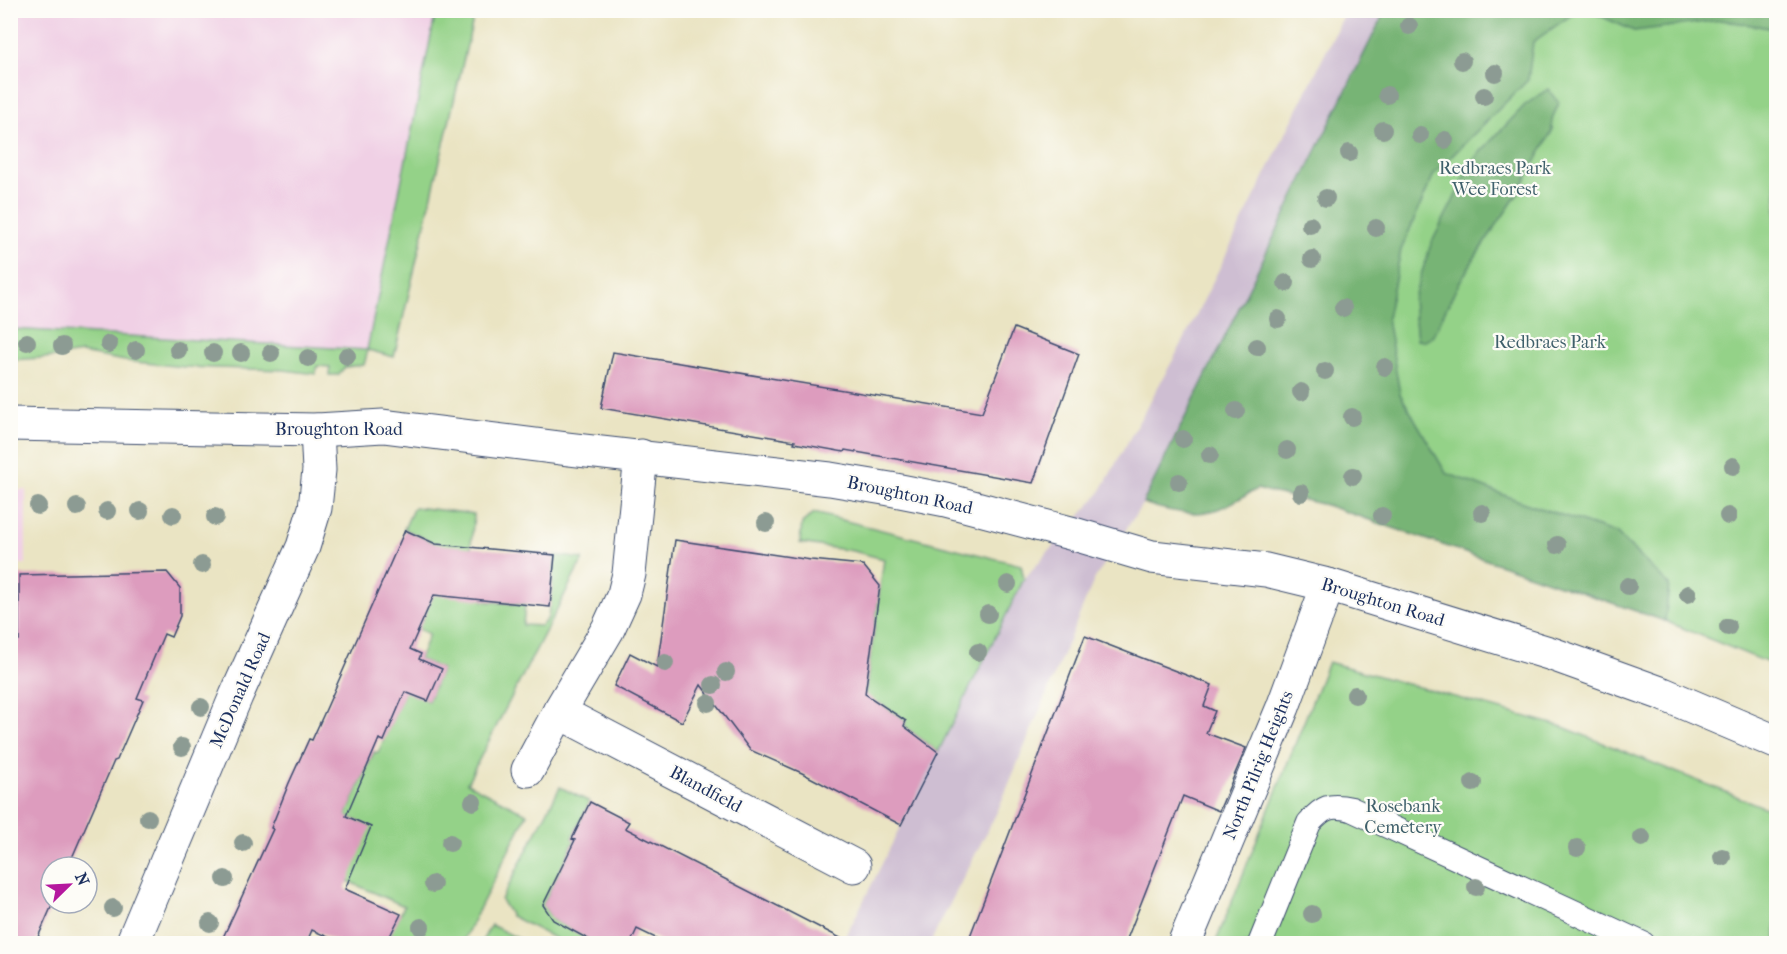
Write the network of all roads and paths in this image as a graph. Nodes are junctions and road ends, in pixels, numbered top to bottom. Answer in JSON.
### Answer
{"nodes":[{"id":1,"x":10,"y":424,"type":"edge"},
{"id":2,"x":317,"y":430,"type":"junction"},
{"id":3,"x":641,"y":456,"type":"junction"},
{"id":4,"x":1328,"y":585,"type":"junction"},
{"id":5,"x":558,"y":712,"type":"junction"},
{"id":6,"x":1776,"y":742,"type":"edge"},
{"id":7,"x":528,"y":770,"type":"dead end"},
{"id":8,"x":854,"y":866,"type":"dead end"},
{"id":9,"x":132,"y":944,"type":"edge"},
{"id":10,"x":1184,"y":944,"type":"edge"},
{"id":11,"x":1260,"y":944,"type":"edge"},
{"id":12,"x":1643,"y":944,"type":"edge"}],
"edges":[{"from":1,"to":2,"type":"main road","name":"Broughton Road"},
{"from":2,"to":3,"type":"main road","name":"Broughton Road"},
{"from":2,"to":9,"type":"main road","name":"McDonald Road"},
{"from":3,"to":4,"type":"main road","name":"Broughton Road"},
{"from":3,"to":5,"type":"main road"},
{"from":4,"to":6,"type":"main road","name":"Broughton Road"},
{"from":4,"to":10,"type":"main road","name":"North Pilrig Heights"},
{"from":5,"to":7,"type":"main road"},
{"from":5,"to":8,"type":"main road","name":"Blandfield"},
{"from":11,"to":12,"type":"lane"}]}
